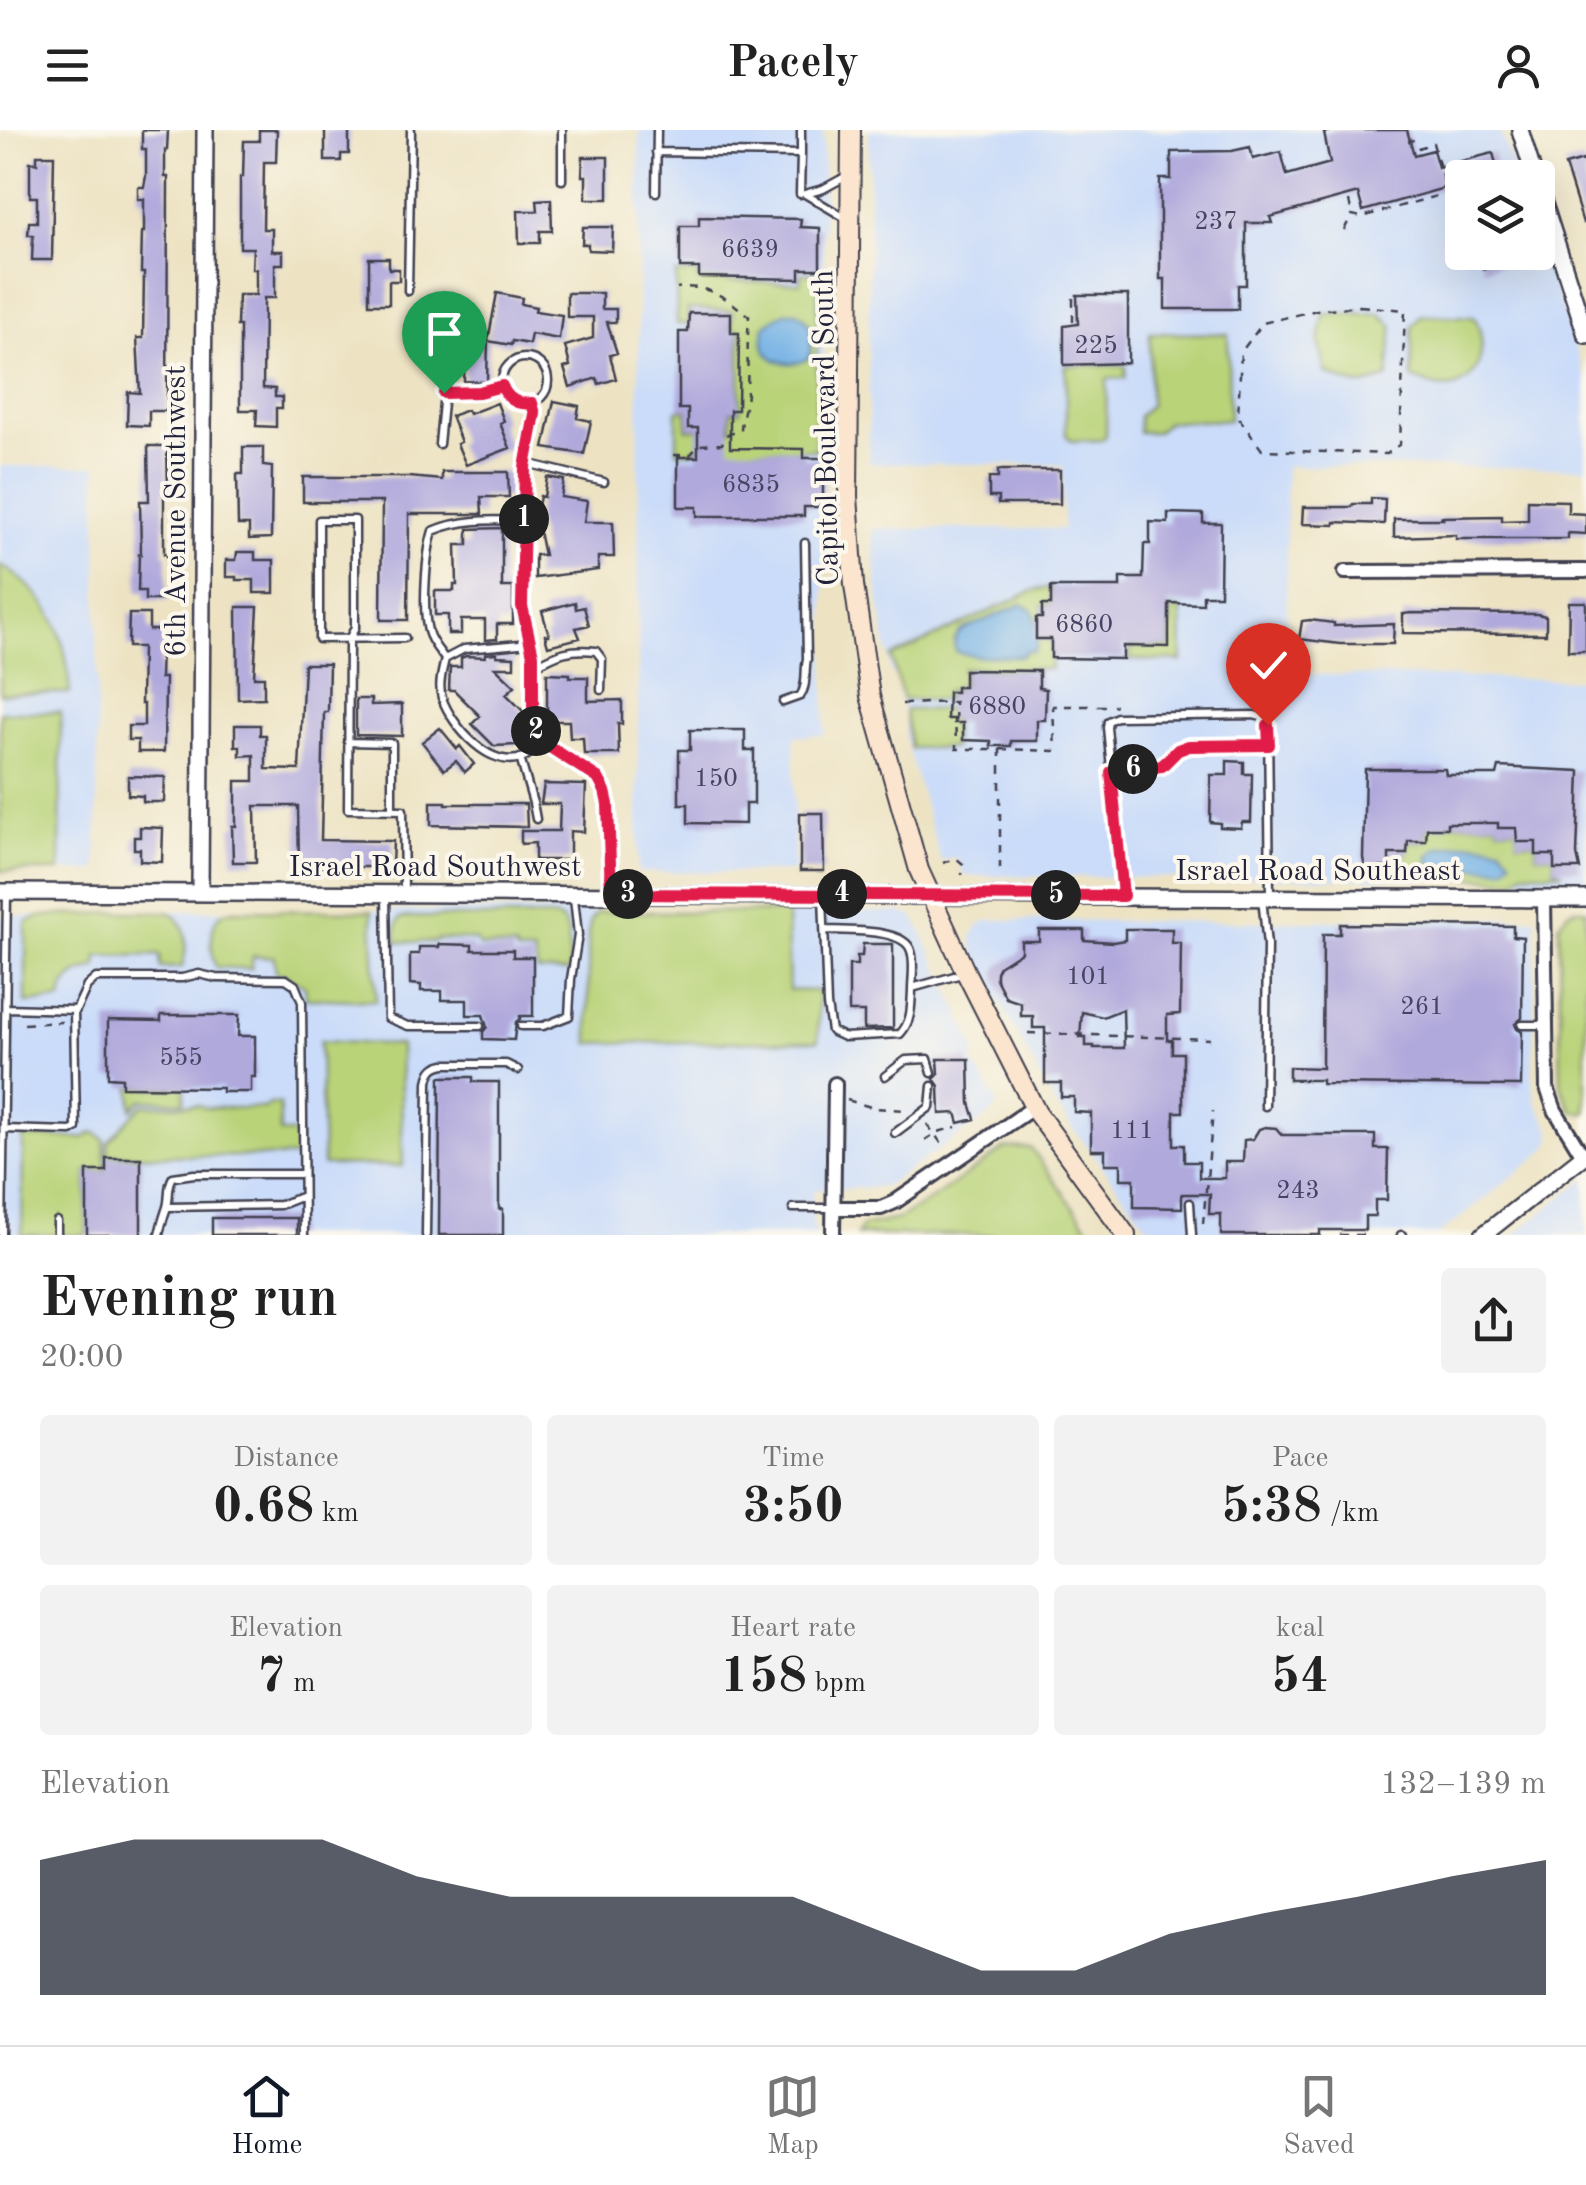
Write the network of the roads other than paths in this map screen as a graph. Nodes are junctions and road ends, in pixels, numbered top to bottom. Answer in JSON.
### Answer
{"nodes":[{"id":1,"x":205,"y":130,"type":"edge"},
{"id":2,"x":410,"y":130,"type":"edge"},
{"id":3,"x":562,"y":130,"type":"edge"},
{"id":4,"x":656,"y":130,"type":"edge"},
{"id":5,"x":801,"y":130,"type":"edge"},
{"id":6,"x":851,"y":130,"type":"edge"},
{"id":7,"x":1520,"y":130,"type":"edge"},
{"id":8,"x":656,"y":152,"type":"junction"},
{"id":9,"x":801,"y":154,"type":"junction"},
{"id":10,"x":1529,"y":160,"type":"edge"},
{"id":11,"x":851,"y":174,"type":"junction"},
{"id":12,"x":562,"y":180,"type":"dead end"},
{"id":13,"x":656,"y":192,"type":"dead end"},
{"id":14,"x":800,"y":194,"type":"dead end"},
{"id":15,"x":850,"y":220,"type":"junction"},
{"id":16,"x":1555,"y":238,"type":"edge"},
{"id":17,"x":408,"y":291,"type":"dead end"},
{"id":18,"x":442,"y":320,"type":"dead end"},
{"id":19,"x":1586,"y":335,"type":"edge"},
{"id":20,"x":502,"y":386,"type":"junction"},
{"id":21,"x":444,"y":393,"type":"junction"},
{"id":22,"x":532,"y":403,"type":"junction"},
{"id":23,"x":439,"y":444,"type":"dead end"},
{"id":24,"x":526,"y":464,"type":"junction"},
{"id":25,"x":604,"y":482,"type":"dead end"},
{"id":26,"x":524,"y":521,"type":"junction"},
{"id":27,"x":805,"y":543,"type":"dead end"},
{"id":28,"x":1586,"y":571,"type":"edge"},
{"id":29,"x":1345,"y":572,"type":"dead end"},
{"id":30,"x":405,"y":638,"type":"dead end"},
{"id":31,"x":349,"y":639,"type":"junction"},
{"id":32,"x":530,"y":643,"type":"junction"},
{"id":33,"x":445,"y":660,"type":"junction"},
{"id":34,"x":533,"y":667,"type":"junction"},
{"id":35,"x":601,"y":690,"type":"dead end"},
{"id":36,"x":783,"y":702,"type":"dead end"},
{"id":37,"x":348,"y":742,"type":"junction"},
{"id":38,"x":542,"y":742,"type":"junction"},
{"id":39,"x":1269,"y":745,"type":"junction"},
{"id":40,"x":520,"y":758,"type":"junction"},
{"id":41,"x":1111,"y":772,"type":"junction"},
{"id":42,"x":392,"y":810,"type":"junction"},
{"id":43,"x":536,"y":820,"type":"dead end"},
{"id":44,"x":4,"y":892,"type":"edge"},
{"id":45,"x":200,"y":893,"type":"junction"},
{"id":46,"x":386,"y":893,"type":"junction"},
{"id":47,"x":404,"y":893,"type":"junction"},
{"id":48,"x":574,"y":894,"type":"junction"},
{"id":49,"x":611,"y":894,"type":"junction"},
{"id":50,"x":824,"y":894,"type":"junction"},
{"id":51,"x":930,"y":894,"type":"junction"},
{"id":52,"x":1123,"y":896,"type":"junction"},
{"id":53,"x":1266,"y":897,"type":"junction"},
{"id":54,"x":1544,"y":898,"type":"junction"},
{"id":55,"x":1586,"y":899,"type":"edge"},
{"id":56,"x":824,"y":930,"type":"junction"},
{"id":57,"x":966,"y":973,"type":"junction"},
{"id":58,"x":912,"y":988,"type":"junction"},
{"id":59,"x":6,"y":1008,"type":"junction"},
{"id":60,"x":74,"y":1010,"type":"junction"},
{"id":61,"x":1522,"y":1024,"type":"dead end"},
{"id":62,"x":1546,"y":1025,"type":"junction"},
{"id":63,"x":480,"y":1026,"type":"dead end"},
{"id":64,"x":521,"y":1026,"type":"dead end"},
{"id":65,"x":518,"y":1070,"type":"dead end"},
{"id":66,"x":932,"y":1073,"type":"dead end"},
{"id":67,"x":885,"y":1076,"type":"dead end"},
{"id":68,"x":835,"y":1084,"type":"dead end"},
{"id":69,"x":932,"y":1086,"type":"dead end"},
{"id":70,"x":1265,"y":1106,"type":"dead end"},
{"id":71,"x":1034,"y":1107,"type":"junction"},
{"id":72,"x":4,"y":1129,"type":"junction"},
{"id":73,"x":895,"y":1132,"type":"dead end"},
{"id":74,"x":1585,"y":1156,"type":"edge"},
{"id":75,"x":303,"y":1174,"type":"junction"},
{"id":76,"x":303,"y":1196,"type":"junction"},
{"id":77,"x":1190,"y":1203,"type":"dead end"},
{"id":78,"x":168,"y":1208,"type":"junction"},
{"id":79,"x":793,"y":1208,"type":"dead end"},
{"id":80,"x":833,"y":1208,"type":"junction"},
{"id":81,"x":57,"y":1222,"type":"dead end"},
{"id":82,"x":2,"y":1235,"type":"edge"},
{"id":83,"x":57,"y":1235,"type":"edge"},
{"id":84,"x":160,"y":1235,"type":"edge"},
{"id":85,"x":304,"y":1235,"type":"edge"},
{"id":86,"x":426,"y":1235,"type":"edge"},
{"id":87,"x":833,"y":1235,"type":"edge"},
{"id":88,"x":1126,"y":1235,"type":"edge"},
{"id":89,"x":1192,"y":1235,"type":"edge"},
{"id":90,"x":1483,"y":1235,"type":"edge"}],
"edges":[{"from":1,"to":45,"type":"street","name":"6th Avenue Southwest"},
{"from":2,"to":17,"type":"lane"},
{"from":3,"to":12,"type":"lane"},
{"from":4,"to":8,"type":"lane"},
{"from":5,"to":9,"type":"lane"},
{"from":6,"to":11,"type":"main road","name":"Capitol Boulevard South"},
{"from":7,"to":10,"type":"street"},
{"from":8,"to":9,"type":"lane"},
{"from":8,"to":13,"type":"lane"},
{"from":9,"to":14,"type":"lane"},
{"from":11,"to":15,"type":"main road","name":"Capitol Boulevard South"},
{"from":11,"to":15,"type":"lane"},
{"from":15,"to":51,"type":"main road","name":"Capitol Boulevard South"},
{"from":16,"to":19,"type":"street"},
{"from":18,"to":21,"type":"lane"},
{"from":20,"to":21,"type":"lane"},
{"from":20,"to":22,"type":"lane"},
{"from":20,"to":22,"type":"lane"},
{"from":21,"to":23,"type":"lane"},
{"from":22,"to":24,"type":"lane"},
{"from":24,"to":25,"type":"lane"},
{"from":24,"to":26,"type":"lane"},
{"from":26,"to":32,"type":"lane"},
{"from":26,"to":33,"type":"lane"},
{"from":27,"to":36,"type":"lane"},
{"from":28,"to":29,"type":"street"},
{"from":30,"to":31,"type":"lane"},
{"from":31,"to":31,"type":"lane"},
{"from":31,"to":37,"type":"lane"},
{"from":32,"to":33,"type":"lane"},
{"from":32,"to":34,"type":"lane"},
{"from":33,"to":40,"type":"lane"},
{"from":34,"to":35,"type":"lane"},
{"from":34,"to":38,"type":"lane"},
{"from":37,"to":42,"type":"lane"},
{"from":37,"to":42,"type":"lane"},
{"from":38,"to":40,"type":"lane"},
{"from":38,"to":49,"type":"lane"},
{"from":39,"to":41,"type":"lane"},
{"from":39,"to":41,"type":"lane"},
{"from":39,"to":53,"type":"lane"},
{"from":40,"to":43,"type":"lane"},
{"from":41,"to":52,"type":"lane"},
{"from":42,"to":47,"type":"lane"},
{"from":44,"to":45,"type":"street","name":"Israel Road Southwest"},
{"from":44,"to":59,"type":"lane"},
{"from":45,"to":46,"type":"street","name":"Israel Road Southwest"},
{"from":46,"to":47,"type":"street","name":"Israel Road Southwest"},
{"from":46,"to":63,"type":"lane"},
{"from":47,"to":48,"type":"street","name":"Israel Road Southwest"},
{"from":48,"to":49,"type":"street","name":"Israel Road Southwest"},
{"from":48,"to":64,"type":"lane"},
{"from":49,"to":50,"type":"street","name":"Israel Road Southwest"},
{"from":50,"to":51,"type":"street","name":"Israel Road Southwest"},
{"from":50,"to":56,"type":"lane"},
{"from":51,"to":52,"type":"street","name":"Israel Road Southeast"},
{"from":51,"to":57,"type":"main road","name":"Capitol Boulevard South"},
{"from":52,"to":53,"type":"street","name":"Israel Road Southeast"},
{"from":53,"to":54,"type":"street","name":"Israel Road Southeast"},
{"from":53,"to":70,"type":"lane"},
{"from":54,"to":55,"type":"street","name":"Israel Road Southeast"},
{"from":54,"to":62,"type":"street"},
{"from":56,"to":58,"type":"lane"},
{"from":56,"to":58,"type":"lane"},
{"from":57,"to":58,"type":"lane"},
{"from":57,"to":71,"type":"main road","name":"Capitol Boulevard South"},
{"from":59,"to":60,"type":"lane"},
{"from":59,"to":72,"type":"lane"},
{"from":60,"to":72,"type":"lane"},
{"from":60,"to":75,"type":"lane"},
{"from":61,"to":62,"type":"lane"},
{"from":62,"to":74,"type":"street"},
{"from":65,"to":86,"type":"lane"},
{"from":66,"to":67,"type":"lane"},
{"from":68,"to":80,"type":"street"},
{"from":69,"to":73,"type":"lane"},
{"from":71,"to":80,"type":"street"},
{"from":71,"to":88,"type":"main road","name":"Capitol Boulevard South"},
{"from":72,"to":82,"type":"lane"},
{"from":74,"to":90,"type":"street"},
{"from":75,"to":76,"type":"lane"},
{"from":75,"to":78,"type":"lane"},
{"from":76,"to":78,"type":"lane"},
{"from":76,"to":85,"type":"lane"},
{"from":77,"to":89,"type":"lane"},
{"from":78,"to":84,"type":"lane"},
{"from":79,"to":80,"type":"lane"},
{"from":80,"to":87,"type":"street"},
{"from":81,"to":83,"type":"lane"}]}
